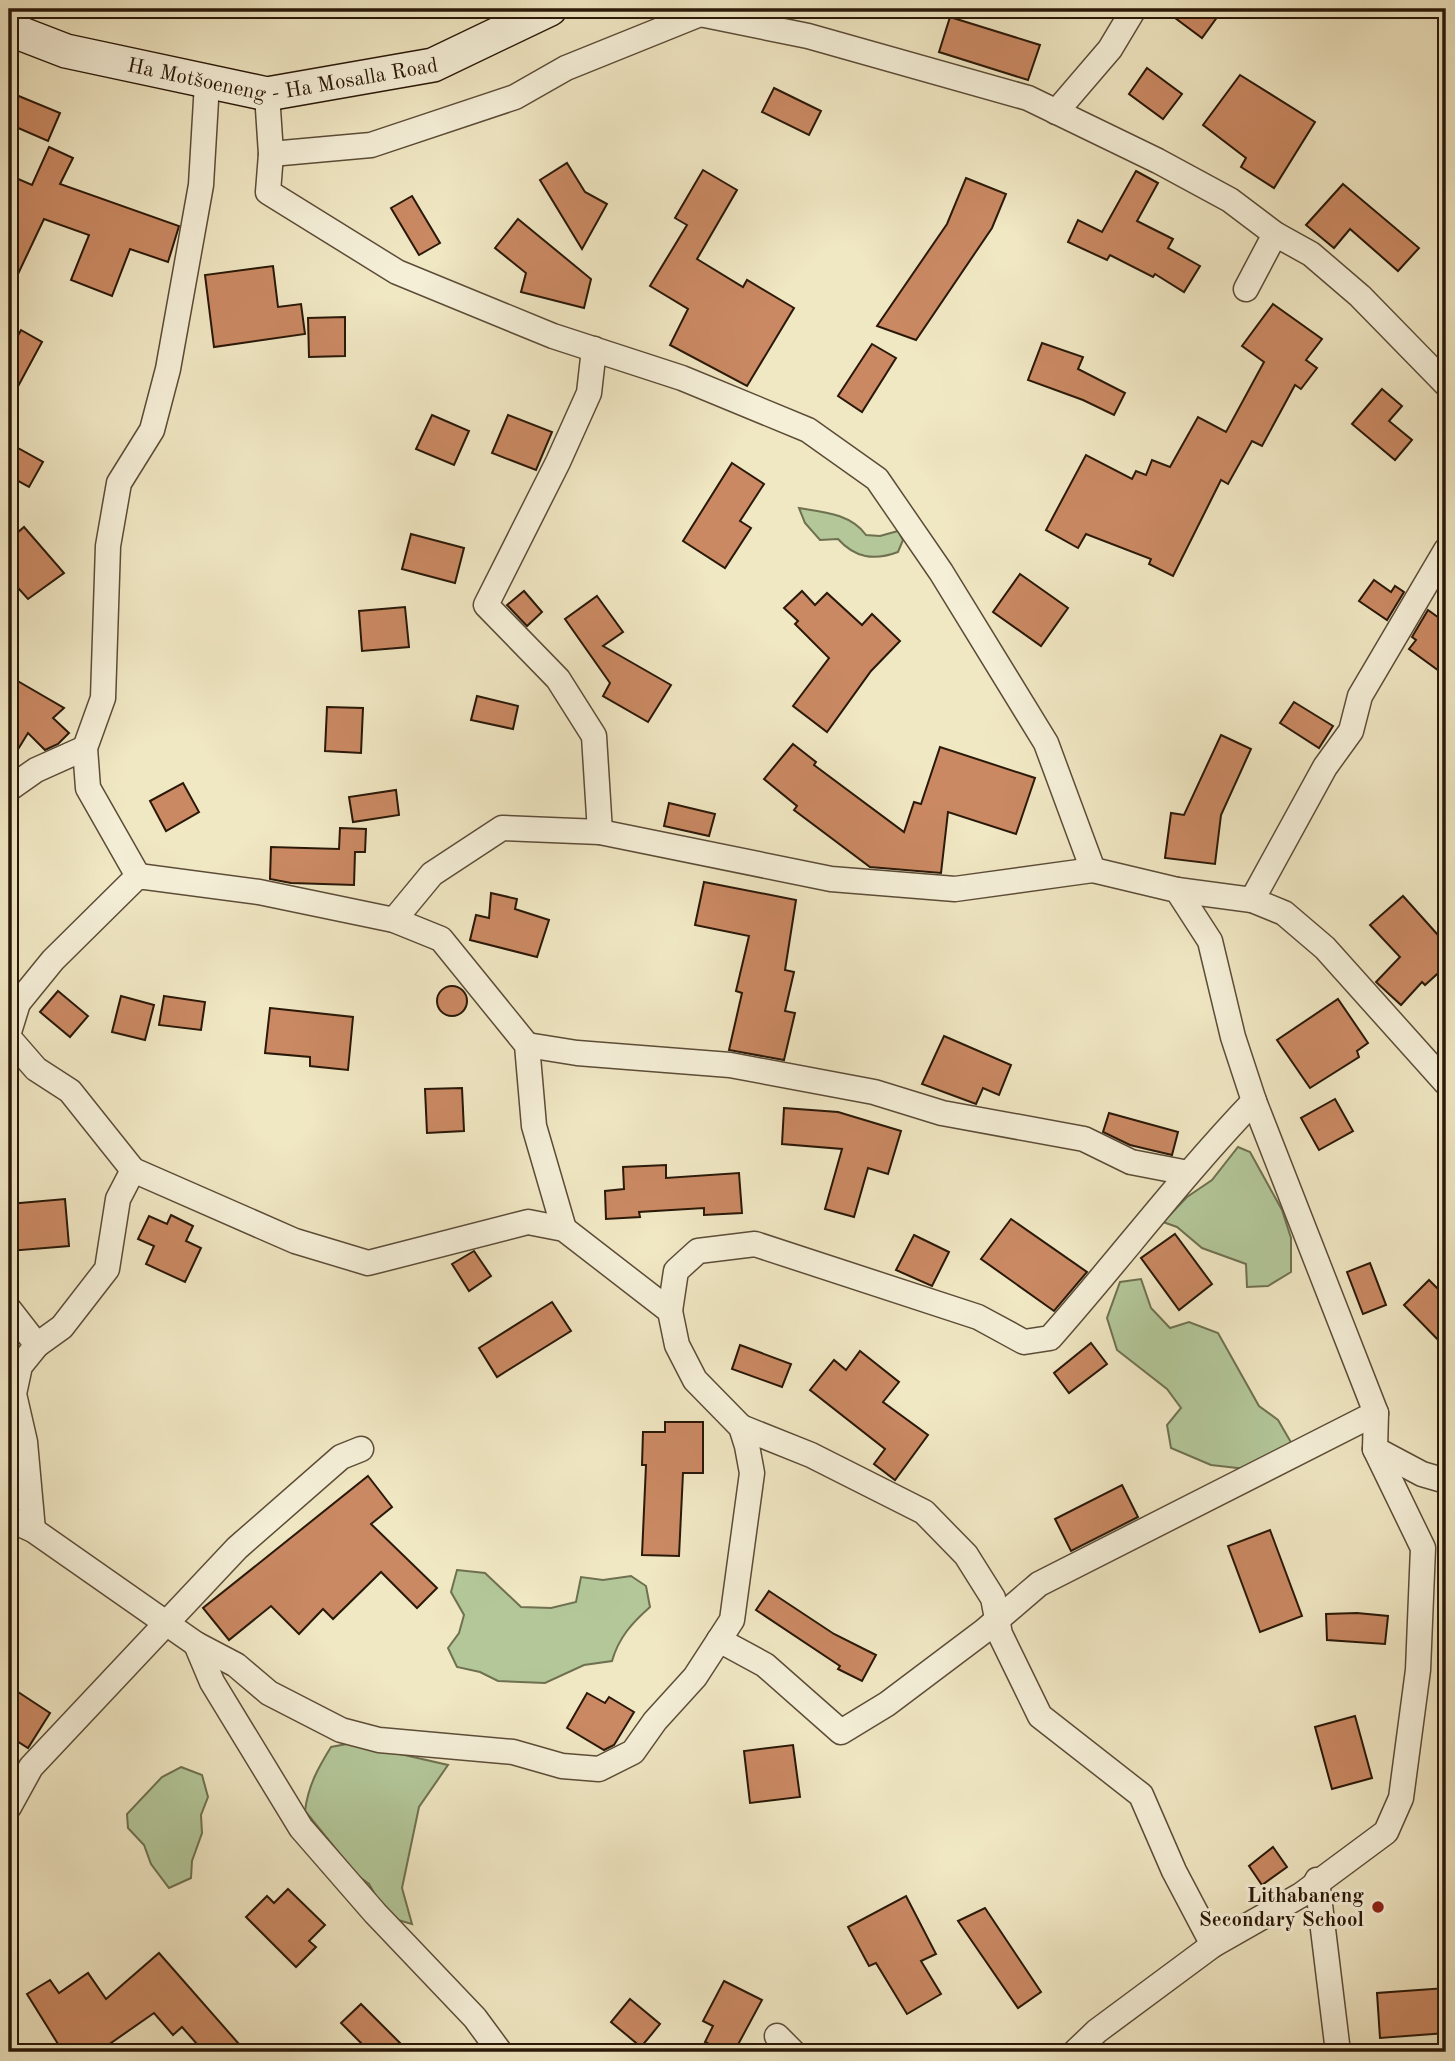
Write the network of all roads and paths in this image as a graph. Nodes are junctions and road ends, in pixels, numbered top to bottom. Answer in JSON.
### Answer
{"nodes":[{"id":1,"x":550,"y":9,"type":"edge"},
{"id":2,"x":1134,"y":9,"type":"edge"},
{"id":3,"x":9,"y":29,"type":"edge"},
{"id":4,"x":208,"y":83,"type":"junction"},
{"id":5,"x":267,"y":94,"type":"junction"},
{"id":6,"x":1056,"y":112,"type":"junction"},
{"id":7,"x":271,"y":154,"type":"junction"},
{"id":8,"x":1275,"y":234,"type":"junction"},
{"id":9,"x":1246,"y":289,"type":"dead end"},
{"id":10,"x":594,"y":349,"type":"junction"},
{"id":11,"x":1446,"y":384,"type":"edge"},
{"id":12,"x":1446,"y":550,"type":"edge"},
{"id":13,"x":85,"y":748,"type":"junction"},
{"id":14,"x":9,"y":789,"type":"edge"},
{"id":15,"x":600,"y":832,"type":"junction"},
{"id":16,"x":1093,"y":870,"type":"junction"},
{"id":17,"x":138,"y":876,"type":"junction"},
{"id":18,"x":1177,"y":890,"type":"junction"},
{"id":19,"x":1252,"y":900,"type":"junction"},
{"id":20,"x":394,"y":920,"type":"junction"},
{"id":21,"x":9,"y":1032,"type":"edge"},
{"id":22,"x":9,"y":1038,"type":"edge"},
{"id":23,"x":527,"y":1045,"type":"junction"},
{"id":24,"x":1446,"y":1083,"type":"edge"},
{"id":25,"x":1254,"y":1101,"type":"junction"},
{"id":26,"x":133,"y":1170,"type":"junction"},
{"id":27,"x":1188,"y":1173,"type":"junction"},
{"id":28,"x":564,"y":1229,"type":"junction"},
{"id":29,"x":9,"y":1309,"type":"edge"},
{"id":30,"x":670,"y":1311,"type":"junction"},
{"id":31,"x":37,"y":1345,"type":"junction"},
{"id":32,"x":1376,"y":1413,"type":"junction"},
{"id":33,"x":741,"y":1427,"type":"junction"},
{"id":34,"x":361,"y":1449,"type":"dead end"},
{"id":35,"x":1375,"y":1449,"type":"junction"},
{"id":36,"x":1446,"y":1481,"type":"edge"},
{"id":37,"x":9,"y":1519,"type":"edge"},
{"id":38,"x":33,"y":1530,"type":"junction"},
{"id":39,"x":997,"y":1621,"type":"junction"},
{"id":40,"x":166,"y":1622,"type":"junction"},
{"id":41,"x":719,"y":1640,"type":"junction"},
{"id":42,"x":196,"y":1644,"type":"junction"},
{"id":43,"x":9,"y":1807,"type":"edge"},
{"id":44,"x":1317,"y":1880,"type":"junction"},
{"id":45,"x":1213,"y":1945,"type":"junction"},
{"id":46,"x":500,"y":2052,"type":"edge"},
{"id":47,"x":1075,"y":2052,"type":"edge"},
{"id":48,"x":1338,"y":2052,"type":"edge"}],
"edges":[{"from":1,"to":5,"type":"main road","name":"Ha Motšoeneng - Ha Mosalla Road"},
{"from":2,"to":6,"type":"street"},
{"from":3,"to":4,"type":"main road","name":"Ha Motšoeneng - Ha Mosalla Road"},
{"from":4,"to":5,"type":"main road","name":"Ha Motšoeneng - Ha Mosalla Road"},
{"from":4,"to":13,"type":"street"},
{"from":5,"to":7,"type":"street"},
{"from":6,"to":7,"type":"street"},
{"from":6,"to":8,"type":"street"},
{"from":7,"to":10,"type":"street"},
{"from":8,"to":9,"type":"street"},
{"from":8,"to":11,"type":"street"},
{"from":10,"to":15,"type":"street"},
{"from":10,"to":16,"type":"street"},
{"from":12,"to":19,"type":"street"},
{"from":13,"to":14,"type":"street"},
{"from":13,"to":17,"type":"street"},
{"from":15,"to":16,"type":"street"},
{"from":15,"to":20,"type":"street"},
{"from":16,"to":18,"type":"street"},
{"from":17,"to":20,"type":"street"},
{"from":17,"to":21,"type":"street"},
{"from":18,"to":19,"type":"street"},
{"from":18,"to":25,"type":"street"},
{"from":19,"to":24,"type":"street"},
{"from":20,"to":23,"type":"street"},
{"from":22,"to":26,"type":"street"},
{"from":23,"to":27,"type":"street"},
{"from":23,"to":28,"type":"street"},
{"from":25,"to":27,"type":"street"},
{"from":25,"to":32,"type":"street"},
{"from":26,"to":28,"type":"street"},
{"from":26,"to":31,"type":"street"},
{"from":27,"to":30,"type":"street"},
{"from":28,"to":30,"type":"street"},
{"from":29,"to":31,"type":"street"},
{"from":30,"to":33,"type":"street"},
{"from":31,"to":38,"type":"street"},
{"from":32,"to":35,"type":"street"},
{"from":32,"to":39,"type":"street"},
{"from":33,"to":39,"type":"street"},
{"from":33,"to":41,"type":"street"},
{"from":34,"to":40,"type":"street"},
{"from":35,"to":36,"type":"street"},
{"from":35,"to":44,"type":"street"},
{"from":37,"to":38,"type":"street"},
{"from":38,"to":40,"type":"street"},
{"from":39,"to":41,"type":"street"},
{"from":39,"to":45,"type":"street"},
{"from":40,"to":42,"type":"street"},
{"from":40,"to":43,"type":"street"},
{"from":41,"to":42,"type":"street"},
{"from":42,"to":46,"type":"street"},
{"from":44,"to":45,"type":"street"},
{"from":44,"to":48,"type":"street"},
{"from":45,"to":47,"type":"street"}]}
